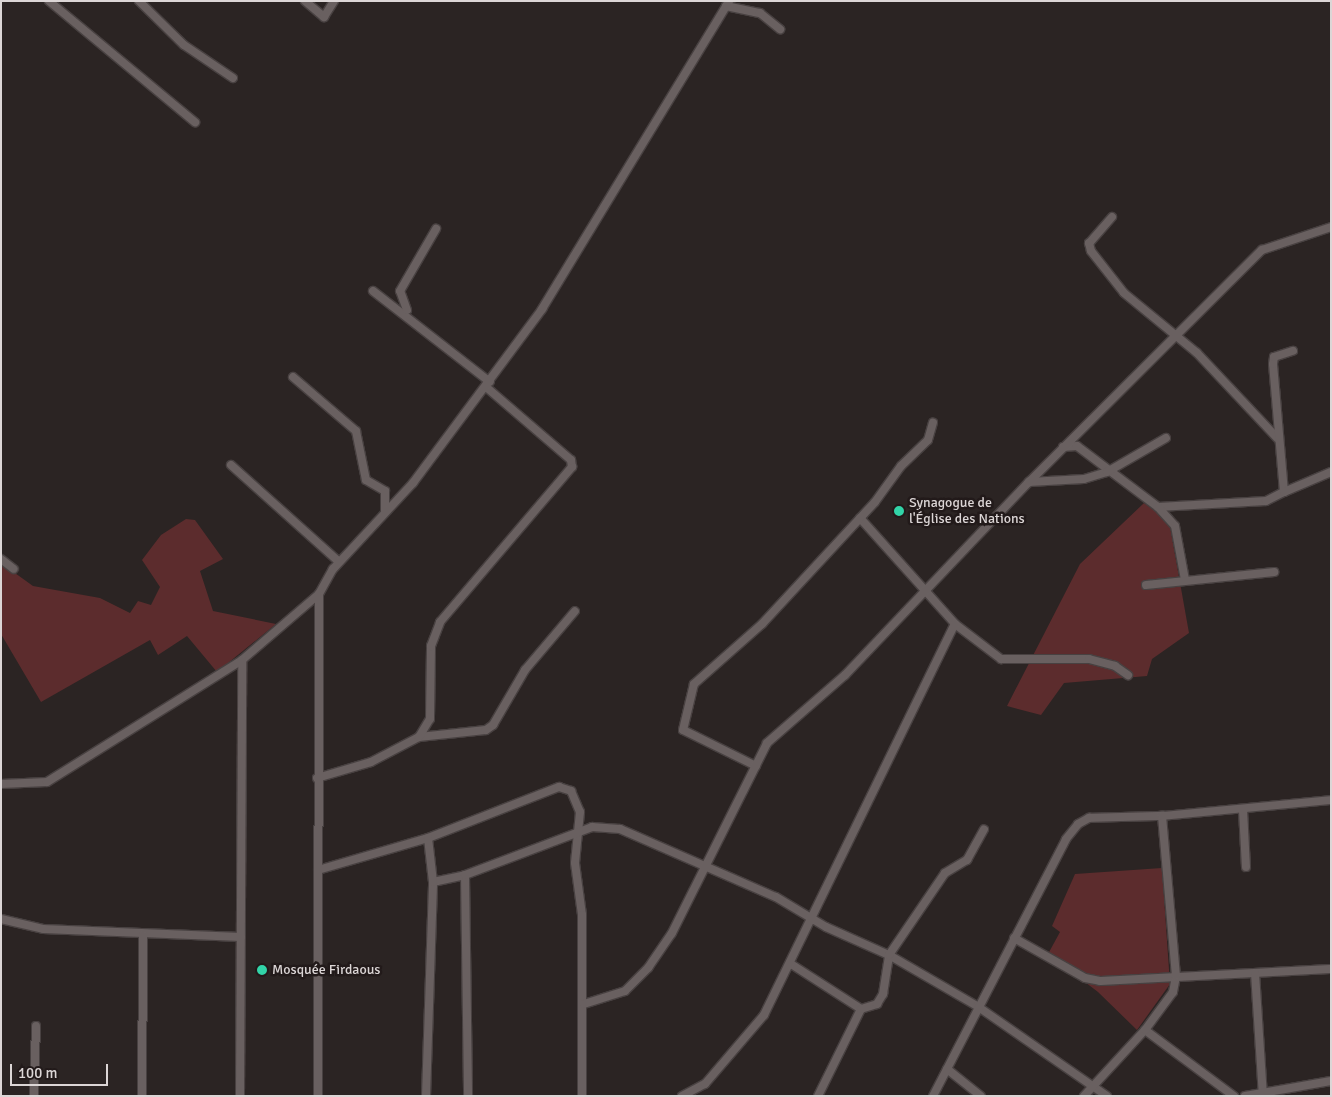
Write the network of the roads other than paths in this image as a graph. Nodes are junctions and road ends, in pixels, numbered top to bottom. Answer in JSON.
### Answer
{"nodes":[{"id":1,"x":49,"y":1,"type":"edge"},
{"id":2,"x":139,"y":1,"type":"edge"},
{"id":3,"x":305,"y":1,"type":"edge"},
{"id":4,"x":334,"y":1,"type":"edge"},
{"id":5,"x":728,"y":3,"type":"edge"},
{"id":6,"x":780,"y":29,"type":"dead end"},
{"id":7,"x":233,"y":78,"type":"dead end"},
{"id":8,"x":195,"y":122,"type":"dead end"},
{"id":9,"x":1112,"y":217,"type":"dead end"},
{"id":10,"x":1331,"y":227,"type":"edge"},
{"id":11,"x":436,"y":229,"type":"dead end"},
{"id":12,"x":373,"y":290,"type":"dead end"},
{"id":13,"x":414,"y":318,"type":"junction"},
{"id":14,"x":1176,"y":334,"type":"junction"},
{"id":15,"x":1293,"y":351,"type":"dead end"},
{"id":16,"x":293,"y":377,"type":"dead end"},
{"id":17,"x":488,"y":384,"type":"junction"},
{"id":18,"x":933,"y":423,"type":"dead end"},
{"id":19,"x":1166,"y":438,"type":"dead end"},
{"id":20,"x":1277,"y":438,"type":"junction"},
{"id":21,"x":1063,"y":447,"type":"junction"},
{"id":22,"x":231,"y":465,"type":"dead end"},
{"id":23,"x":1107,"y":472,"type":"junction"},
{"id":24,"x":1331,"y":472,"type":"edge"},
{"id":25,"x":1029,"y":482,"type":"junction"},
{"id":26,"x":1284,"y":492,"type":"junction"},
{"id":27,"x":1158,"y":507,"type":"junction"},
{"id":28,"x":385,"y":511,"type":"junction"},
{"id":29,"x":860,"y":518,"type":"junction"},
{"id":30,"x":1,"y":559,"type":"edge"},
{"id":31,"x":339,"y":562,"type":"junction"},
{"id":32,"x":14,"y":569,"type":"dead end"},
{"id":33,"x":1274,"y":572,"type":"dead end"},
{"id":34,"x":1185,"y":580,"type":"junction"},
{"id":35,"x":1146,"y":584,"type":"dead end"},
{"id":36,"x":924,"y":589,"type":"junction"},
{"id":37,"x":319,"y":594,"type":"junction"},
{"id":38,"x":575,"y":611,"type":"dead end"},
{"id":39,"x":955,"y":624,"type":"junction"},
{"id":40,"x":242,"y":660,"type":"junction"},
{"id":41,"x":1128,"y":675,"type":"dead end"},
{"id":42,"x":419,"y":737,"type":"junction"},
{"id":43,"x":756,"y":766,"type":"junction"},
{"id":44,"x":317,"y":778,"type":"junction"},
{"id":45,"x":1,"y":784,"type":"edge"},
{"id":46,"x":1331,"y":800,"type":"edge"},
{"id":47,"x":1243,"y":810,"type":"junction"},
{"id":48,"x":1162,"y":816,"type":"junction"},
{"id":49,"x":984,"y":828,"type":"dead end"},
{"id":50,"x":578,"y":834,"type":"junction"},
{"id":51,"x":428,"y":838,"type":"junction"},
{"id":52,"x":705,"y":866,"type":"junction"},
{"id":53,"x":1246,"y":866,"type":"dead end"},
{"id":54,"x":318,"y":870,"type":"junction"},
{"id":55,"x":465,"y":875,"type":"junction"},
{"id":56,"x":433,"y":882,"type":"junction"},
{"id":57,"x":808,"y":918,"type":"junction"},
{"id":58,"x":1,"y":919,"type":"edge"},
{"id":59,"x":143,"y":935,"type":"junction"},
{"id":60,"x":241,"y":936,"type":"junction"},
{"id":61,"x":1014,"y":938,"type":"junction"},
{"id":62,"x":889,"y":955,"type":"junction"},
{"id":63,"x":791,"y":964,"type":"junction"},
{"id":64,"x":1331,"y":969,"type":"edge"},
{"id":65,"x":1255,"y":973,"type":"junction"},
{"id":66,"x":1176,"y":976,"type":"junction"},
{"id":67,"x":584,"y":1004,"type":"junction"},
{"id":68,"x":977,"y":1006,"type":"junction"},
{"id":69,"x":861,"y":1009,"type":"junction"},
{"id":70,"x":36,"y":1026,"type":"dead end"},
{"id":71,"x":1145,"y":1030,"type":"junction"},
{"id":72,"x":947,"y":1069,"type":"junction"},
{"id":73,"x":1331,"y":1081,"type":"edge"},
{"id":74,"x":1091,"y":1084,"type":"junction"},
{"id":75,"x":1262,"y":1094,"type":"edge"},
{"id":76,"x":34,"y":1096,"type":"edge"},
{"id":77,"x":142,"y":1096,"type":"edge"},
{"id":78,"x":240,"y":1096,"type":"edge"},
{"id":79,"x":318,"y":1096,"type":"edge"},
{"id":80,"x":426,"y":1096,"type":"edge"},
{"id":81,"x":468,"y":1096,"type":"edge"},
{"id":82,"x":582,"y":1096,"type":"edge"},
{"id":83,"x":682,"y":1096,"type":"edge"},
{"id":84,"x":818,"y":1096,"type":"edge"},
{"id":85,"x":933,"y":1096,"type":"edge"},
{"id":86,"x":981,"y":1096,"type":"edge"},
{"id":87,"x":1084,"y":1096,"type":"edge"},
{"id":88,"x":1107,"y":1096,"type":"edge"},
{"id":89,"x":1234,"y":1096,"type":"edge"},
{"id":90,"x":1245,"y":1096,"type":"edge"}],
"edges":[{"from":1,"to":8,"type":"street"},
{"from":2,"to":7,"type":"street"},
{"from":3,"to":4,"type":"street"},
{"from":5,"to":6,"type":"street"},
{"from":5,"to":17,"type":"street"},
{"from":9,"to":14,"type":"street"},
{"from":10,"to":14,"type":"street"},
{"from":11,"to":13,"type":"street"},
{"from":12,"to":13,"type":"street"},
{"from":13,"to":17,"type":"street"},
{"from":14,"to":20,"type":"street"},
{"from":14,"to":21,"type":"street"},
{"from":15,"to":20,"type":"street"},
{"from":16,"to":28,"type":"street"},
{"from":17,"to":28,"type":"street"},
{"from":17,"to":42,"type":"street"},
{"from":18,"to":29,"type":"street"},
{"from":19,"to":23,"type":"street"},
{"from":20,"to":26,"type":"street"},
{"from":21,"to":23,"type":"street"},
{"from":21,"to":25,"type":"street"},
{"from":22,"to":31,"type":"street"},
{"from":23,"to":25,"type":"street"},
{"from":23,"to":27,"type":"street"},
{"from":24,"to":26,"type":"street"},
{"from":25,"to":36,"type":"street"},
{"from":26,"to":27,"type":"street"},
{"from":27,"to":34,"type":"street"},
{"from":28,"to":31,"type":"street"},
{"from":29,"to":36,"type":"street"},
{"from":29,"to":43,"type":"street"},
{"from":30,"to":32,"type":"street"},
{"from":31,"to":37,"type":"street"},
{"from":33,"to":34,"type":"street"},
{"from":34,"to":35,"type":"street"},
{"from":36,"to":39,"type":"street"},
{"from":36,"to":43,"type":"street"},
{"from":37,"to":40,"type":"street"},
{"from":37,"to":44,"type":"street"},
{"from":38,"to":42,"type":"street"},
{"from":39,"to":41,"type":"street"},
{"from":39,"to":57,"type":"street"},
{"from":40,"to":45,"type":"street"},
{"from":40,"to":60,"type":"street"},
{"from":42,"to":44,"type":"street"},
{"from":43,"to":52,"type":"street"},
{"from":44,"to":54,"type":"street"},
{"from":46,"to":47,"type":"street"},
{"from":47,"to":48,"type":"street"},
{"from":47,"to":53,"type":"street"},
{"from":48,"to":61,"type":"street"},
{"from":48,"to":66,"type":"street"},
{"from":49,"to":62,"type":"street"},
{"from":50,"to":51,"type":"street"},
{"from":50,"to":52,"type":"street"},
{"from":50,"to":55,"type":"street"},
{"from":50,"to":67,"type":"street"},
{"from":51,"to":54,"type":"street"},
{"from":51,"to":56,"type":"street"},
{"from":52,"to":57,"type":"street"},
{"from":52,"to":67,"type":"street"},
{"from":54,"to":79,"type":"street"},
{"from":55,"to":56,"type":"street"},
{"from":55,"to":81,"type":"street"},
{"from":56,"to":80,"type":"street"},
{"from":57,"to":62,"type":"street"},
{"from":57,"to":63,"type":"street"},
{"from":58,"to":59,"type":"street"},
{"from":59,"to":60,"type":"street"},
{"from":59,"to":77,"type":"street"},
{"from":60,"to":78,"type":"street"},
{"from":61,"to":66,"type":"street"},
{"from":61,"to":68,"type":"street"},
{"from":62,"to":68,"type":"street"},
{"from":62,"to":69,"type":"street"},
{"from":63,"to":69,"type":"street"},
{"from":63,"to":83,"type":"street"},
{"from":64,"to":65,"type":"street"},
{"from":65,"to":66,"type":"street"},
{"from":65,"to":75,"type":"street"},
{"from":66,"to":71,"type":"street"},
{"from":67,"to":82,"type":"street"},
{"from":68,"to":72,"type":"street"},
{"from":68,"to":74,"type":"street"},
{"from":69,"to":84,"type":"street"},
{"from":70,"to":76,"type":"street"},
{"from":71,"to":74,"type":"street"},
{"from":71,"to":89,"type":"street"},
{"from":72,"to":85,"type":"street"},
{"from":72,"to":86,"type":"street"},
{"from":73,"to":75,"type":"street"},
{"from":74,"to":87,"type":"street"},
{"from":74,"to":88,"type":"street"},
{"from":75,"to":90,"type":"street"}]}
